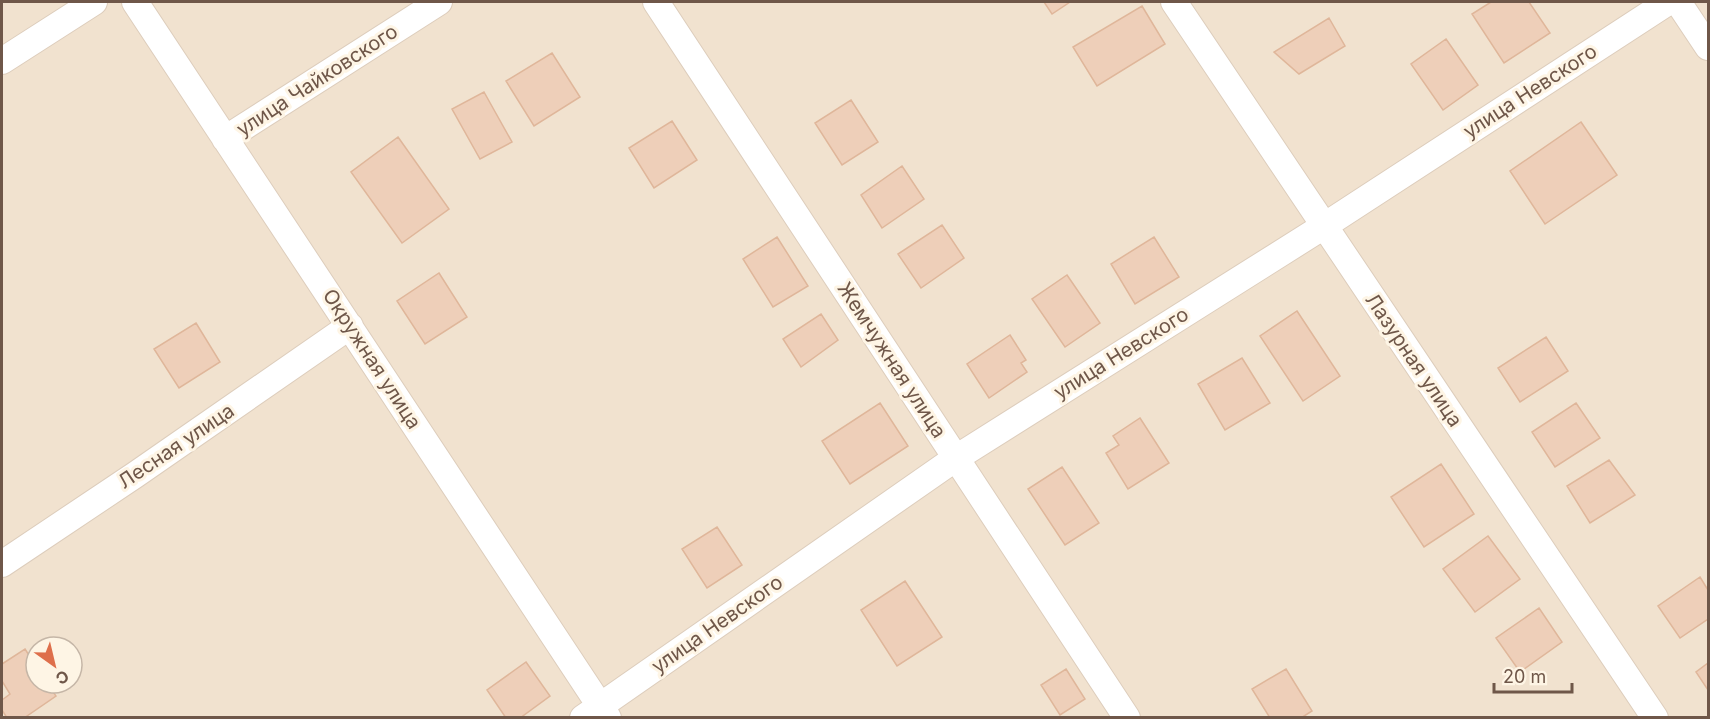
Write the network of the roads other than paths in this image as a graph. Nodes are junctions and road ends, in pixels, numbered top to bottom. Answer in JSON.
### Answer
{"nodes":[{"id":1,"x":94,"y":2,"type":"edge"},
{"id":2,"x":135,"y":2,"type":"edge"},
{"id":3,"x":439,"y":2,"type":"edge"},
{"id":4,"x":656,"y":2,"type":"edge"},
{"id":5,"x":1174,"y":2,"type":"edge"},
{"id":6,"x":1668,"y":2,"type":"edge"},
{"id":7,"x":1678,"y":2,"type":"edge"},
{"id":8,"x":1708,"y":47,"type":"edge"},
{"id":9,"x":2,"y":61,"type":"edge"},
{"id":10,"x":225,"y":139,"type":"junction"},
{"id":11,"x":1324,"y":226,"type":"junction"},
{"id":12,"x":350,"y":326,"type":"junction"},
{"id":13,"x":956,"y":458,"type":"junction"},
{"id":14,"x":2,"y":564,"type":"edge"},
{"id":15,"x":597,"y":714,"type":"edge"},
{"id":16,"x":1127,"y":717,"type":"edge"},
{"id":17,"x":1655,"y":717,"type":"edge"}],
"edges":[{"from":1,"to":9,"type":"street"},
{"from":2,"to":10,"type":"street","name":"Окружная улица"},
{"from":3,"to":10,"type":"street","name":"улица Чайковского"},
{"from":4,"to":13,"type":"street","name":"Жемчужная улица"},
{"from":5,"to":11,"type":"street","name":"Лазурная улица"},
{"from":6,"to":11,"type":"street","name":"улица Невского"},
{"from":7,"to":8,"type":"street"},
{"from":10,"to":12,"type":"street","name":"Окружная улица"},
{"from":11,"to":13,"type":"street","name":"улица Невского"},
{"from":11,"to":17,"type":"street","name":"Лазурная улица"},
{"from":12,"to":14,"type":"street","name":"Лесная улица"},
{"from":12,"to":15,"type":"street","name":"Окружная улица"},
{"from":13,"to":15,"type":"street","name":"улица Невского"},
{"from":13,"to":16,"type":"street","name":"Жемчужная улица"}]}
